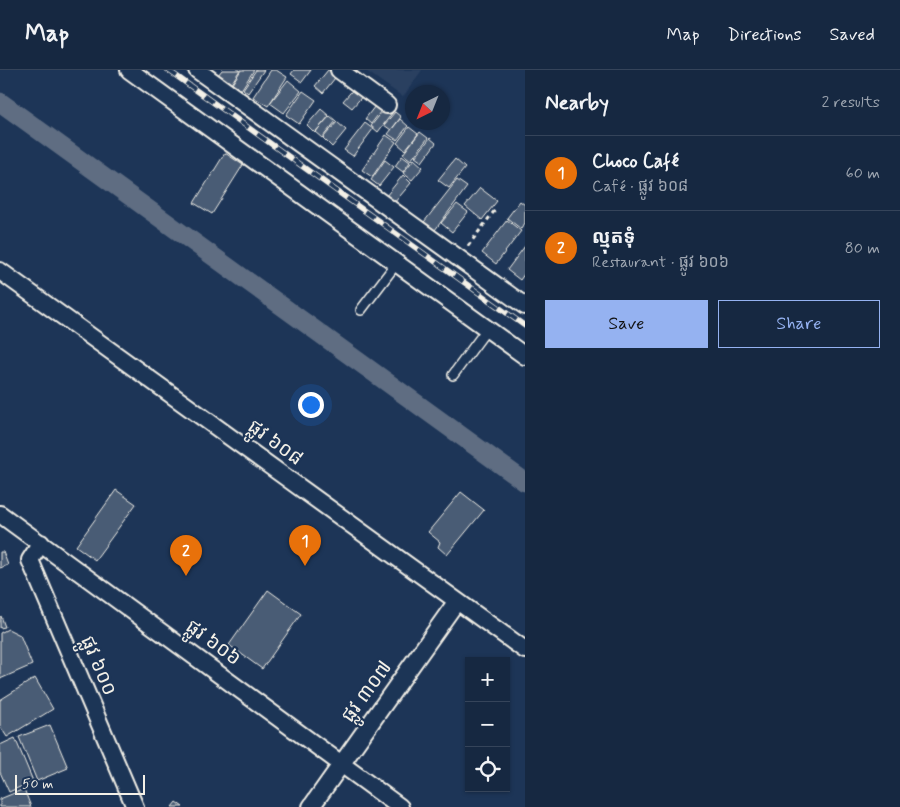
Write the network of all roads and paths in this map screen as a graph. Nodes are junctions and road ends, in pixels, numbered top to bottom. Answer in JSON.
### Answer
{"nodes":[{"id":1,"x":129,"y":70,"type":"edge"},
{"id":2,"x":197,"y":70,"type":"edge"},
{"id":3,"x":339,"y":70,"type":"edge"},
{"id":4,"x":387,"y":105,"type":"dead end"},
{"id":5,"x":495,"y":210,"type":"dead end"},
{"id":6,"x":459,"y":258,"type":"junction"},
{"id":7,"x":396,"y":264,"type":"junction"},
{"id":8,"x":0,"y":271,"type":"edge"},
{"id":9,"x":525,"y":306,"type":"edge"},
{"id":10,"x":361,"y":310,"type":"dead end"},
{"id":11,"x":487,"y":329,"type":"junction"},
{"id":12,"x":525,"y":356,"type":"edge"},
{"id":13,"x":453,"y":375,"type":"dead end"},
{"id":14,"x":0,"y":514,"type":"edge"},
{"id":15,"x":41,"y":543,"type":"junction"},
{"id":16,"x":457,"y":601,"type":"junction"},
{"id":17,"x":525,"y":650,"type":"edge"},
{"id":18,"x":341,"y":764,"type":"junction"},
{"id":19,"x":135,"y":807,"type":"edge"},
{"id":20,"x":311,"y":807,"type":"edge"},
{"id":21,"x":400,"y":807,"type":"edge"}],
"edges":[{"from":1,"to":7,"type":"street"},
{"from":2,"to":6,"type":"street"},
{"from":3,"to":4,"type":"street"},
{"from":5,"to":6,"type":"path"},
{"from":6,"to":9,"type":"street"},
{"from":7,"to":10,"type":"lane"},
{"from":7,"to":11,"type":"street"},
{"from":8,"to":16,"type":"street","name":"ផ្លូវ ៦០៨"},
{"from":11,"to":12,"type":"street"},
{"from":11,"to":13,"type":"lane"},
{"from":14,"to":15,"type":"street","name":"ផ្លូវ ៦០៦"},
{"from":15,"to":18,"type":"street","name":"ផ្លូវ ៦០៦"},
{"from":15,"to":19,"type":"street","name":"ផ្លូវ ៦០០"},
{"from":16,"to":17,"type":"street","name":"ផ្លូវ ៦០៨"},
{"from":16,"to":18,"type":"street","name":"ផ្លូវ ៣០៧"},
{"from":18,"to":20,"type":"street","name":"ផ្លូវ ៣០៧"},
{"from":18,"to":21,"type":"street","name":"ផ្លូវ ៦០៦"}]}
